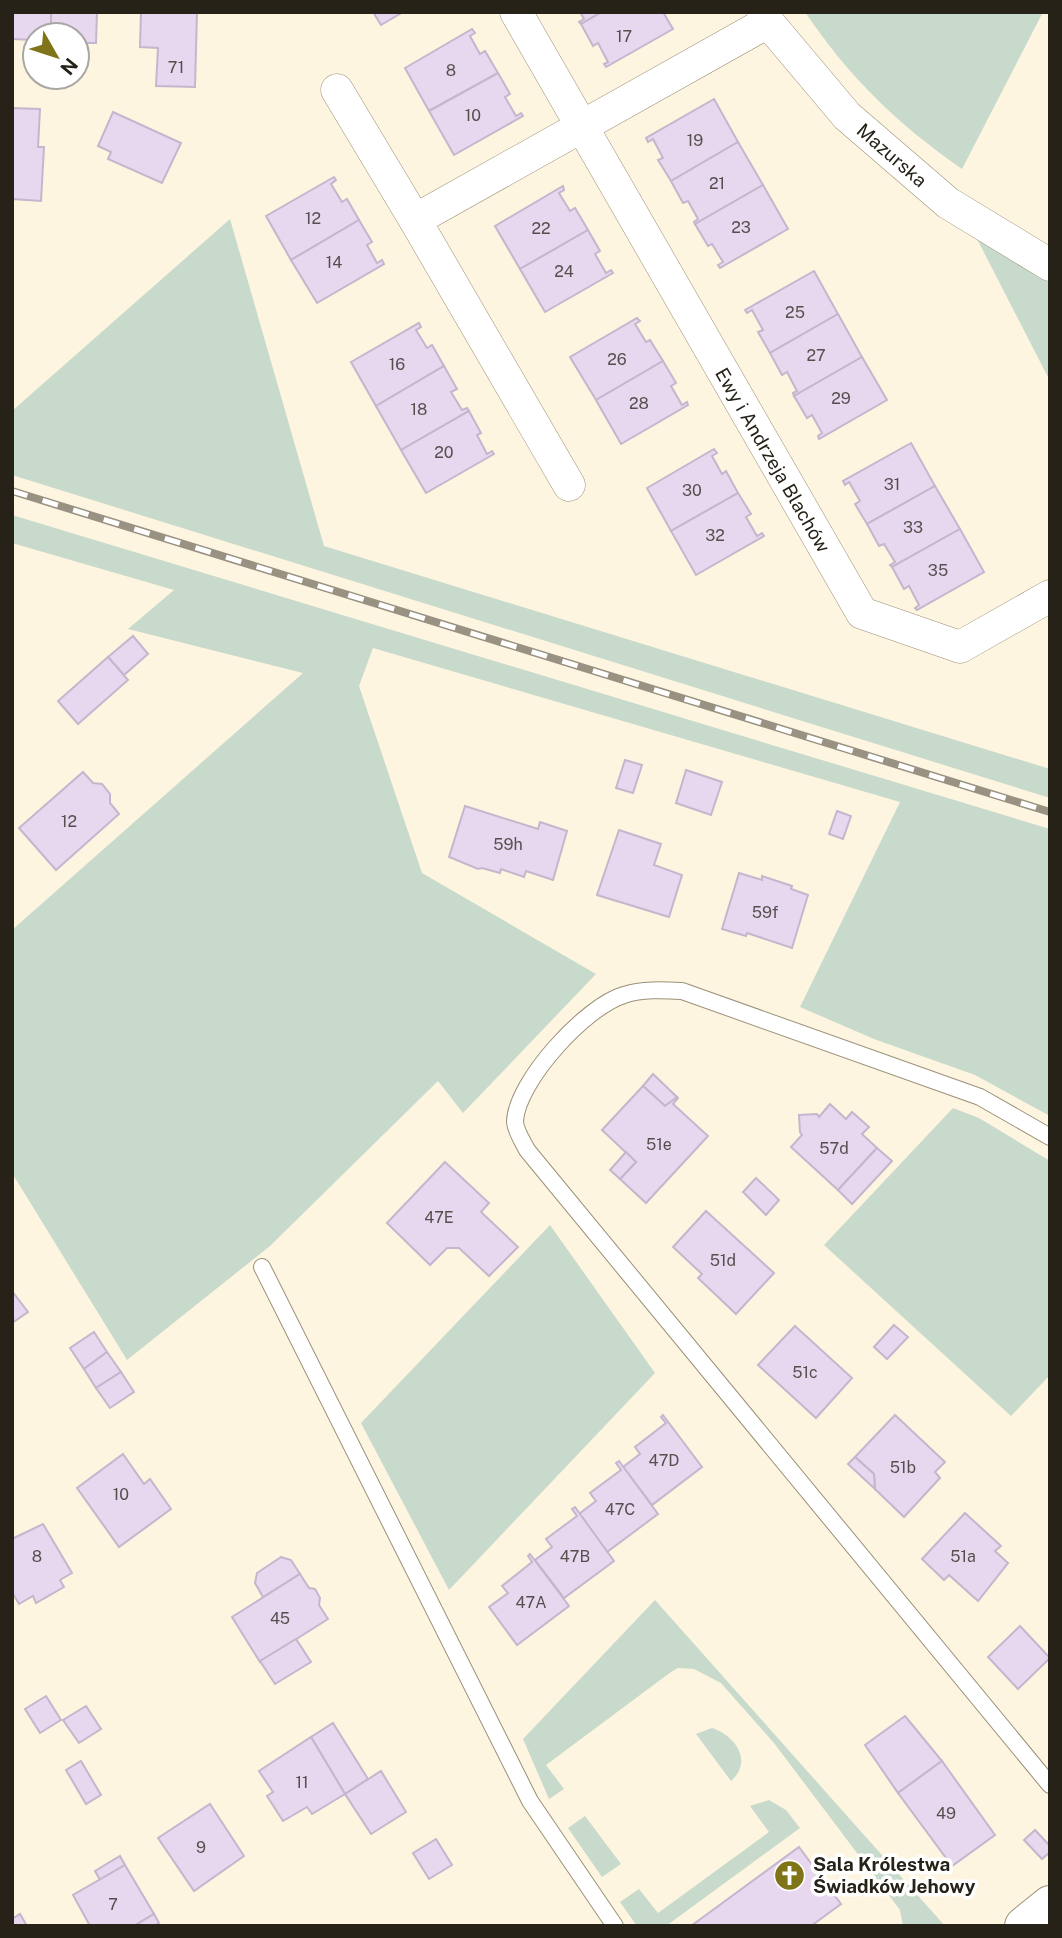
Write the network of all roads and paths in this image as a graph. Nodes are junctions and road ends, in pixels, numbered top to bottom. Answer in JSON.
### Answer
{"nodes":[{"id":1,"x":516,"y":12,"type":"edge"},
{"id":2,"x":766,"y":17,"type":"edge"},
{"id":3,"x":337,"y":90,"type":"dead end"},
{"id":4,"x":581,"y":128,"type":"junction"},
{"id":5,"x":415,"y":220,"type":"junction"},
{"id":6,"x":1050,"y":265,"type":"edge"},
{"id":7,"x":569,"y":485,"type":"dead end"},
{"id":8,"x":1050,"y":596,"type":"edge"},
{"id":9,"x":1050,"y":1137,"type":"edge"},
{"id":10,"x":262,"y":1267,"type":"dead end"},
{"id":11,"x":1050,"y":1785,"type":"edge"},
{"id":12,"x":1050,"y":1905,"type":"edge"},
{"id":13,"x":615,"y":1926,"type":"edge"},
{"id":14,"x":1024,"y":1926,"type":"edge"}],
"edges":[{"from":1,"to":4,"type":"street","name":"Ewy i Andrzeja Blachów"},
{"from":2,"to":4,"type":"street"},
{"from":2,"to":6,"type":"street","name":"Mazurska"},
{"from":3,"to":5,"type":"street"},
{"from":4,"to":5,"type":"street"},
{"from":4,"to":8,"type":"street","name":"Ewy i Andrzeja Blachów"},
{"from":5,"to":7,"type":"street"},
{"from":9,"to":11,"type":"lane"},
{"from":10,"to":13,"type":"lane"},
{"from":12,"to":14,"type":"street"}]}
